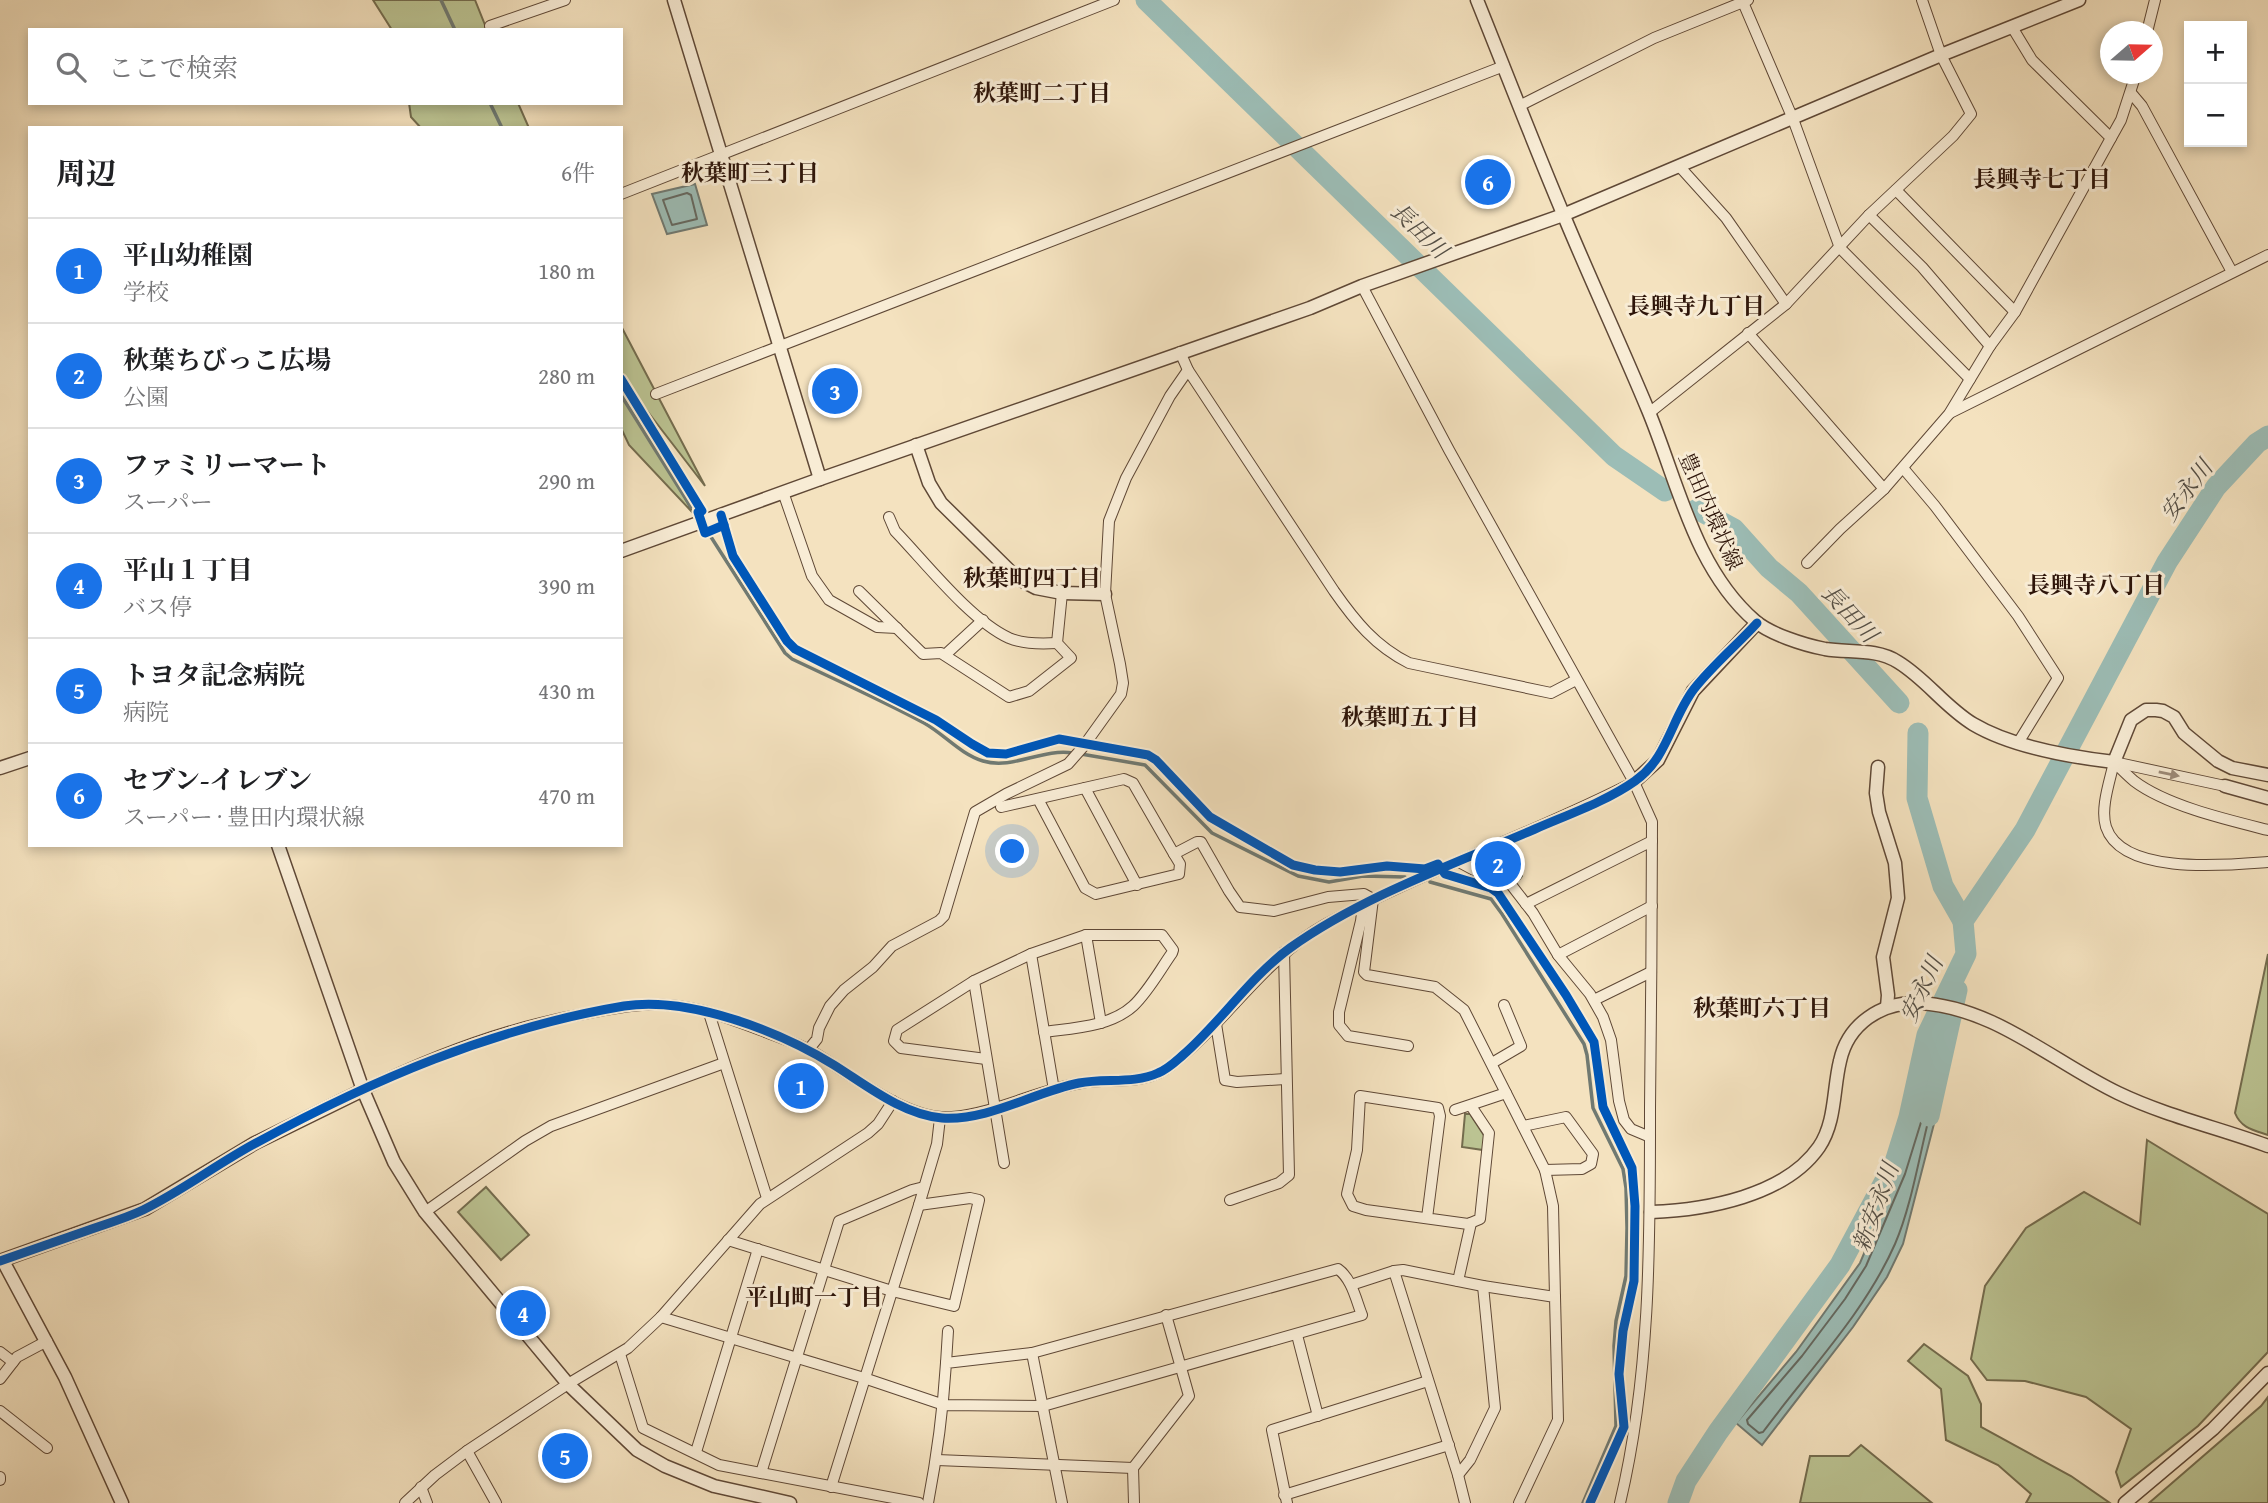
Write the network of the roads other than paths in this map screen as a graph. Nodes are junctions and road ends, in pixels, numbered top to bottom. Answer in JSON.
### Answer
{"nodes":[{"id":1,"x":565,"y":0,"type":"edge"},
{"id":2,"x":674,"y":0,"type":"edge"},
{"id":3,"x":1114,"y":0,"type":"edge"},
{"id":4,"x":1477,"y":0,"type":"edge"},
{"id":5,"x":1922,"y":0,"type":"edge"},
{"id":6,"x":2079,"y":0,"type":"edge"},
{"id":7,"x":2155,"y":0,"type":"edge"},
{"id":8,"x":1744,"y":1,"type":"edge"},
{"id":9,"x":2150,"y":21,"type":"edge"},
{"id":10,"x":490,"y":26,"type":"dead end"},
{"id":11,"x":2012,"y":27,"type":"junction"},
{"id":12,"x":1941,"y":55,"type":"junction"},
{"id":13,"x":1504,"y":66,"type":"junction"},
{"id":14,"x":2133,"y":84,"type":"edge"},
{"id":15,"x":2131,"y":93,"type":"junction"},
{"id":16,"x":1519,"y":106,"type":"junction"},
{"id":17,"x":1793,"y":118,"type":"junction"},
{"id":18,"x":2111,"y":138,"type":"junction"},
{"id":19,"x":721,"y":156,"type":"junction"},
{"id":20,"x":1680,"y":167,"type":"junction"},
{"id":21,"x":1896,"y":190,"type":"junction"},
{"id":22,"x":623,"y":193,"type":"edge"},
{"id":23,"x":1563,"y":215,"type":"junction"},
{"id":24,"x":1870,"y":215,"type":"junction"},
{"id":25,"x":1840,"y":248,"type":"junction"},
{"id":26,"x":2268,"y":256,"type":"edge"},
{"id":27,"x":2232,"y":272,"type":"junction"},
{"id":28,"x":1362,"y":286,"type":"junction"},
{"id":29,"x":1786,"y":304,"type":"junction"},
{"id":30,"x":2015,"y":312,"type":"junction"},
{"id":31,"x":1748,"y":333,"type":"junction"},
{"id":32,"x":1990,"y":346,"type":"junction"},
{"id":33,"x":780,"y":347,"type":"junction"},
{"id":34,"x":1180,"y":352,"type":"junction"},
{"id":35,"x":1188,"y":370,"type":"junction"},
{"id":36,"x":1970,"y":379,"type":"junction"},
{"id":37,"x":656,"y":394,"type":"dead end"},
{"id":38,"x":1649,"y":413,"type":"junction"},
{"id":39,"x":1949,"y":414,"type":"junction"},
{"id":40,"x":915,"y":445,"type":"junction"},
{"id":41,"x":1903,"y":468,"type":"junction"},
{"id":42,"x":820,"y":479,"type":"junction"},
{"id":43,"x":1884,"y":489,"type":"junction"},
{"id":44,"x":783,"y":492,"type":"junction"},
{"id":45,"x":888,"y":517,"type":"dead end"},
{"id":46,"x":623,"y":550,"type":"edge"},
{"id":47,"x":1807,"y":563,"type":"dead end"},
{"id":48,"x":859,"y":591,"type":"dead end"},
{"id":49,"x":1062,"y":593,"type":"junction"},
{"id":50,"x":1105,"y":594,"type":"junction"},
{"id":51,"x":983,"y":620,"type":"junction"},
{"id":52,"x":1757,"y":623,"type":"junction"},
{"id":53,"x":897,"y":628,"type":"junction"},
{"id":54,"x":1057,"y":643,"type":"junction"},
{"id":55,"x":945,"y":655,"type":"junction"},
{"id":56,"x":1576,"y":680,"type":"junction"},
{"id":57,"x":2018,"y":743,"type":"junction"},
{"id":58,"x":28,"y":759,"type":"edge"},
{"id":59,"x":2113,"y":762,"type":"junction"},
{"id":60,"x":1878,"y":767,"type":"dead end"},
{"id":61,"x":0,"y":768,"type":"edge"},
{"id":62,"x":2268,"y":775,"type":"edge"},
{"id":63,"x":1634,"y":782,"type":"junction"},
{"id":64,"x":2225,"y":786,"type":"joint"},
{"id":65,"x":1085,"y":788,"type":"junction"},
{"id":66,"x":2268,"y":798,"type":"edge"},
{"id":67,"x":1038,"y":799,"type":"junction"},
{"id":68,"x":1001,"y":807,"type":"dead end"},
{"id":69,"x":2268,"y":830,"type":"edge"},
{"id":70,"x":1652,"y":841,"type":"junction"},
{"id":71,"x":279,"y":847,"type":"edge"},
{"id":72,"x":1174,"y":854,"type":"junction"},
{"id":73,"x":1459,"y":862,"type":"junction"},
{"id":74,"x":2268,"y":862,"type":"edge"},
{"id":75,"x":1137,"y":885,"type":"junction"},
{"id":76,"x":1373,"y":900,"type":"junction"},
{"id":77,"x":1526,"y":904,"type":"junction"},
{"id":78,"x":1363,"y":905,"type":"junction"},
{"id":79,"x":1652,"y":905,"type":"junction"},
{"id":80,"x":1086,"y":935,"type":"junction"},
{"id":81,"x":1284,"y":952,"type":"junction"},
{"id":82,"x":1031,"y":954,"type":"junction"},
{"id":83,"x":1558,"y":956,"type":"junction"},
{"id":84,"x":1651,"y":972,"type":"junction"},
{"id":85,"x":974,"y":981,"type":"junction"},
{"id":86,"x":1594,"y":1000,"type":"junction"},
{"id":87,"x":1504,"y":1005,"type":"dead end"},
{"id":88,"x":1888,"y":1007,"type":"junction"},
{"id":89,"x":709,"y":1013,"type":"junction"},
{"id":90,"x":1101,"y":1023,"type":"junction"},
{"id":91,"x":1216,"y":1024,"type":"junction"},
{"id":92,"x":1044,"y":1032,"type":"junction"},
{"id":93,"x":1408,"y":1046,"type":"dead end"},
{"id":94,"x":809,"y":1049,"type":"junction"},
{"id":95,"x":986,"y":1059,"type":"junction"},
{"id":96,"x":724,"y":1063,"type":"junction"},
{"id":97,"x":1492,"y":1063,"type":"junction"},
{"id":98,"x":1285,"y":1079,"type":"junction"},
{"id":99,"x":363,"y":1090,"type":"junction"},
{"id":100,"x":1054,"y":1090,"type":"junction"},
{"id":101,"x":1506,"y":1093,"type":"junction"},
{"id":102,"x":893,"y":1101,"type":"junction"},
{"id":103,"x":1471,"y":1106,"type":"junction"},
{"id":104,"x":994,"y":1110,"type":"junction"},
{"id":105,"x":1455,"y":1110,"type":"dead end"},
{"id":106,"x":940,"y":1118,"type":"junction"},
{"id":107,"x":1523,"y":1125,"type":"junction"},
{"id":108,"x":1650,"y":1137,"type":"junction"},
{"id":109,"x":2268,"y":1146,"type":"edge"},
{"id":110,"x":1004,"y":1163,"type":"dead end"},
{"id":111,"x":1545,"y":1170,"type":"junction"},
{"id":112,"x":924,"y":1187,"type":"junction"},
{"id":113,"x":767,"y":1198,"type":"junction"},
{"id":114,"x":1230,"y":1200,"type":"dead end"},
{"id":115,"x":919,"y":1205,"type":"junction"},
{"id":116,"x":425,"y":1212,"type":"junction"},
{"id":117,"x":1651,"y":1212,"type":"junction"},
{"id":118,"x":1427,"y":1218,"type":"junction"},
{"id":119,"x":1471,"y":1223,"type":"junction"},
{"id":120,"x":728,"y":1240,"type":"junction"},
{"id":121,"x":758,"y":1249,"type":"junction"},
{"id":122,"x":1,"y":1261,"type":"edge"},
{"id":123,"x":825,"y":1270,"type":"junction"},
{"id":124,"x":1394,"y":1271,"type":"junction"},
{"id":125,"x":1458,"y":1281,"type":"junction"},
{"id":126,"x":1351,"y":1285,"type":"junction"},
{"id":127,"x":1483,"y":1286,"type":"junction"},
{"id":128,"x":892,"y":1291,"type":"junction"},
{"id":129,"x":1555,"y":1297,"type":"junction"},
{"id":130,"x":1166,"y":1315,"type":"junction"},
{"id":131,"x":661,"y":1317,"type":"junction"},
{"id":132,"x":948,"y":1331,"type":"dead end"},
{"id":133,"x":1297,"y":1335,"type":"junction"},
{"id":134,"x":730,"y":1339,"type":"junction"},
{"id":135,"x":47,"y":1341,"type":"junction"},
{"id":136,"x":0,"y":1352,"type":"edge"},
{"id":137,"x":1032,"y":1353,"type":"junction"},
{"id":138,"x":620,"y":1354,"type":"junction"},
{"id":139,"x":797,"y":1359,"type":"junction"},
{"id":140,"x":13,"y":1362,"type":"junction"},
{"id":141,"x":946,"y":1363,"type":"junction"},
{"id":142,"x":1183,"y":1368,"type":"junction"},
{"id":143,"x":2268,"y":1373,"type":"edge"},
{"id":144,"x":864,"y":1378,"type":"junction"},
{"id":145,"x":0,"y":1379,"type":"edge"},
{"id":146,"x":1428,"y":1381,"type":"junction"},
{"id":147,"x":568,"y":1384,"type":"junction"},
{"id":148,"x":944,"y":1405,"type":"junction"},
{"id":149,"x":1043,"y":1406,"type":"junction"},
{"id":150,"x":0,"y":1411,"type":"edge"},
{"id":151,"x":1318,"y":1416,"type":"junction"},
{"id":152,"x":1449,"y":1445,"type":"junction"},
{"id":153,"x":47,"y":1448,"type":"dead end"},
{"id":154,"x":467,"y":1451,"type":"junction"},
{"id":155,"x":696,"y":1452,"type":"junction"},
{"id":156,"x":937,"y":1460,"type":"junction"},
{"id":157,"x":1054,"y":1463,"type":"junction"},
{"id":158,"x":1133,"y":1468,"type":"junction"},
{"id":159,"x":761,"y":1473,"type":"junction"},
{"id":160,"x":1458,"y":1475,"type":"junction"},
{"id":161,"x":421,"y":1487,"type":"junction"},
{"id":162,"x":831,"y":1487,"type":"junction"},
{"id":163,"x":1286,"y":1499,"type":"edge"},
{"id":164,"x":122,"y":1503,"type":"edge"},
{"id":165,"x":405,"y":1503,"type":"edge"},
{"id":166,"x":427,"y":1503,"type":"edge"},
{"id":167,"x":496,"y":1503,"type":"edge"},
{"id":168,"x":790,"y":1503,"type":"edge"},
{"id":169,"x":919,"y":1503,"type":"edge"},
{"id":170,"x":928,"y":1503,"type":"edge"},
{"id":171,"x":1062,"y":1503,"type":"edge"},
{"id":172,"x":1134,"y":1503,"type":"edge"},
{"id":173,"x":1465,"y":1503,"type":"edge"},
{"id":174,"x":1519,"y":1503,"type":"edge"},
{"id":175,"x":1620,"y":1503,"type":"edge"},
{"id":176,"x":2125,"y":1503,"type":"edge"}],
"edges":[{"from":1,"to":10,"type":"street"},
{"from":2,"to":19,"type":"street"},
{"from":3,"to":19,"type":"street"},
{"from":4,"to":13,"type":"street","name":"豊田内環状線"},
{"from":5,"to":12,"type":"street"},
{"from":6,"to":11,"type":"street"},
{"from":7,"to":9,"type":"street"},
{"from":8,"to":16,"type":"street"},
{"from":8,"to":17,"type":"street"},
{"from":11,"to":12,"type":"street"},
{"from":11,"to":18,"type":"street"},
{"from":12,"to":17,"type":"street"},
{"from":12,"to":21,"type":"street"},
{"from":13,"to":16,"type":"street","name":"豊田内環状線"},
{"from":13,"to":33,"type":"street"},
{"from":14,"to":15,"type":"street"},
{"from":15,"to":18,"type":"street"},
{"from":15,"to":27,"type":"street"},
{"from":16,"to":23,"type":"street","name":"豊田内環状線"},
{"from":17,"to":20,"type":"street"},
{"from":17,"to":25,"type":"street"},
{"from":18,"to":30,"type":"street"},
{"from":19,"to":22,"type":"street"},
{"from":19,"to":33,"type":"street"},
{"from":20,"to":23,"type":"street"},
{"from":20,"to":29,"type":"street"},
{"from":21,"to":24,"type":"street"},
{"from":21,"to":30,"type":"street"},
{"from":23,"to":28,"type":"street"},
{"from":23,"to":38,"type":"street","name":"豊田内環状線"},
{"from":24,"to":25,"type":"street"},
{"from":24,"to":32,"type":"street"},
{"from":25,"to":29,"type":"street"},
{"from":25,"to":36,"type":"street"},
{"from":26,"to":27,"type":"street"},
{"from":27,"to":39,"type":"street"},
{"from":28,"to":34,"type":"street"},
{"from":28,"to":56,"type":"street"},
{"from":29,"to":31,"type":"street"},
{"from":30,"to":32,"type":"street"},
{"from":31,"to":38,"type":"street"},
{"from":31,"to":43,"type":"street"},
{"from":32,"to":36,"type":"street"},
{"from":33,"to":37,"type":"street"},
{"from":33,"to":42,"type":"street"},
{"from":34,"to":35,"type":"street"},
{"from":34,"to":40,"type":"street"},
{"from":35,"to":50,"type":"street"},
{"from":35,"to":56,"type":"street"},
{"from":36,"to":39,"type":"street"},
{"from":38,"to":52,"type":"street","name":"豊田内環状線"},
{"from":39,"to":41,"type":"street"},
{"from":40,"to":42,"type":"street"},
{"from":40,"to":49,"type":"street"},
{"from":41,"to":43,"type":"street"},
{"from":41,"to":57,"type":"street"},
{"from":42,"to":44,"type":"street"},
{"from":43,"to":47,"type":"street"},
{"from":44,"to":46,"type":"street"},
{"from":44,"to":53,"type":"street"},
{"from":45,"to":51,"type":"street"},
{"from":48,"to":53,"type":"street"},
{"from":49,"to":50,"type":"street"},
{"from":49,"to":54,"type":"street"},
{"from":50,"to":94,"type":"street"},
{"from":51,"to":54,"type":"street"},
{"from":51,"to":55,"type":"street"},
{"from":52,"to":57,"type":"street","name":"豊田内環状線"},
{"from":52,"to":63,"type":"street"},
{"from":53,"to":55,"type":"street"},
{"from":54,"to":55,"type":"street"},
{"from":56,"to":63,"type":"street"},
{"from":57,"to":59,"type":"street","name":"豊田内環状線"},
{"from":58,"to":61,"type":"street"},
{"from":59,"to":62,"type":"street"},
{"from":59,"to":64,"type":"street","one_way":true},
{"from":59,"to":69,"type":"street","name":"豊田内環状線"},
{"from":59,"to":74,"type":"street"},
{"from":60,"to":88,"type":"street"},
{"from":63,"to":70,"type":"street"},
{"from":63,"to":73,"type":"street"},
{"from":64,"to":66,"type":"street"},
{"from":65,"to":67,"type":"street"},
{"from":65,"to":72,"type":"street"},
{"from":65,"to":75,"type":"street"},
{"from":67,"to":68,"type":"street"},
{"from":67,"to":75,"type":"street"},
{"from":70,"to":77,"type":"street"},
{"from":70,"to":79,"type":"street"},
{"from":71,"to":99,"type":"street"},
{"from":72,"to":75,"type":"street"},
{"from":72,"to":76,"type":"street"},
{"from":73,"to":76,"type":"street"},
{"from":73,"to":77,"type":"street"},
{"from":76,"to":78,"type":"street"},
{"from":76,"to":97,"type":"street"},
{"from":77,"to":83,"type":"street"},
{"from":78,"to":81,"type":"street"},
{"from":78,"to":93,"type":"street"},
{"from":79,"to":83,"type":"street"},
{"from":79,"to":84,"type":"street"},
{"from":80,"to":82,"type":"street"},
{"from":80,"to":90,"type":"street"},
{"from":80,"to":90,"type":"street"},
{"from":81,"to":91,"type":"street"},
{"from":81,"to":98,"type":"street"},
{"from":82,"to":85,"type":"street"},
{"from":82,"to":92,"type":"street"},
{"from":83,"to":86,"type":"street"},
{"from":84,"to":86,"type":"street"},
{"from":84,"to":108,"type":"street"},
{"from":85,"to":95,"type":"street"},
{"from":85,"to":95,"type":"street"},
{"from":86,"to":108,"type":"street"},
{"from":87,"to":97,"type":"street"},
{"from":88,"to":109,"type":"street"},
{"from":88,"to":117,"type":"street"},
{"from":89,"to":94,"type":"street"},
{"from":89,"to":96,"type":"street"},
{"from":89,"to":99,"type":"street"},
{"from":90,"to":92,"type":"street"},
{"from":91,"to":98,"type":"street"},
{"from":91,"to":100,"type":"street"},
{"from":92,"to":100,"type":"street"},
{"from":94,"to":102,"type":"street"},
{"from":95,"to":104,"type":"street"},
{"from":96,"to":113,"type":"street"},
{"from":96,"to":116,"type":"street"},
{"from":97,"to":101,"type":"street"},
{"from":98,"to":114,"type":"street"},
{"from":99,"to":116,"type":"street"},
{"from":99,"to":122,"type":"street"},
{"from":100,"to":104,"type":"street"},
{"from":101,"to":103,"type":"street"},
{"from":101,"to":107,"type":"street"},
{"from":102,"to":106,"type":"street"},
{"from":102,"to":113,"type":"street"},
{"from":103,"to":105,"type":"street"},
{"from":103,"to":119,"type":"street"},
{"from":104,"to":106,"type":"street"},
{"from":104,"to":110,"type":"street"},
{"from":106,"to":112,"type":"street"},
{"from":107,"to":111,"type":"street"},
{"from":107,"to":111,"type":"street"},
{"from":108,"to":117,"type":"street"},
{"from":111,"to":129,"type":"street"},
{"from":112,"to":115,"type":"street"},
{"from":112,"to":123,"type":"street"},
{"from":113,"to":120,"type":"street"},
{"from":115,"to":128,"type":"street"},
{"from":115,"to":128,"type":"street"},
{"from":116,"to":147,"type":"street"},
{"from":117,"to":175,"type":"street"},
{"from":118,"to":118,"type":"street"},
{"from":118,"to":119,"type":"street"},
{"from":119,"to":125,"type":"street"},
{"from":120,"to":121,"type":"street"},
{"from":120,"to":131,"type":"street"},
{"from":121,"to":123,"type":"street"},
{"from":121,"to":134,"type":"street"},
{"from":122,"to":135,"type":"street"},
{"from":123,"to":128,"type":"street"},
{"from":123,"to":139,"type":"street"},
{"from":124,"to":125,"type":"street"},
{"from":124,"to":126,"type":"street"},
{"from":124,"to":146,"type":"street"},
{"from":125,"to":127,"type":"street"},
{"from":126,"to":130,"type":"street"},
{"from":126,"to":133,"type":"street"},
{"from":127,"to":129,"type":"street"},
{"from":127,"to":160,"type":"street"},
{"from":128,"to":144,"type":"street"},
{"from":129,"to":174,"type":"street"},
{"from":130,"to":137,"type":"street"},
{"from":130,"to":142,"type":"street"},
{"from":131,"to":134,"type":"street"},
{"from":131,"to":138,"type":"street"},
{"from":132,"to":141,"type":"street"},
{"from":133,"to":142,"type":"street"},
{"from":133,"to":151,"type":"street"},
{"from":134,"to":139,"type":"street"},
{"from":134,"to":155,"type":"street"},
{"from":135,"to":140,"type":"street"},
{"from":135,"to":164,"type":"street"},
{"from":136,"to":140,"type":"street"},
{"from":137,"to":141,"type":"street"},
{"from":137,"to":149,"type":"street"},
{"from":138,"to":147,"type":"street"},
{"from":138,"to":155,"type":"street"},
{"from":139,"to":144,"type":"street"},
{"from":139,"to":159,"type":"street"},
{"from":140,"to":145,"type":"street"},
{"from":141,"to":148,"type":"street"},
{"from":142,"to":149,"type":"street"},
{"from":142,"to":158,"type":"street"},
{"from":143,"to":176,"type":"street"},
{"from":144,"to":148,"type":"street"},
{"from":144,"to":162,"type":"street"},
{"from":146,"to":151,"type":"street"},
{"from":146,"to":152,"type":"street"},
{"from":147,"to":154,"type":"street"},
{"from":147,"to":168,"type":"street"},
{"from":148,"to":149,"type":"street"},
{"from":148,"to":156,"type":"street"},
{"from":149,"to":157,"type":"street"},
{"from":150,"to":153,"type":"street"},
{"from":151,"to":163,"type":"street"},
{"from":152,"to":160,"type":"street"},
{"from":152,"to":163,"type":"street"},
{"from":154,"to":161,"type":"street"},
{"from":154,"to":167,"type":"street"},
{"from":155,"to":159,"type":"street"},
{"from":156,"to":157,"type":"street"},
{"from":156,"to":170,"type":"street"},
{"from":157,"to":158,"type":"street"},
{"from":157,"to":171,"type":"street"},
{"from":158,"to":172,"type":"street"},
{"from":159,"to":162,"type":"street"},
{"from":160,"to":173,"type":"street"},
{"from":161,"to":165,"type":"street"},
{"from":161,"to":166,"type":"street"},
{"from":162,"to":169,"type":"street"}]}
